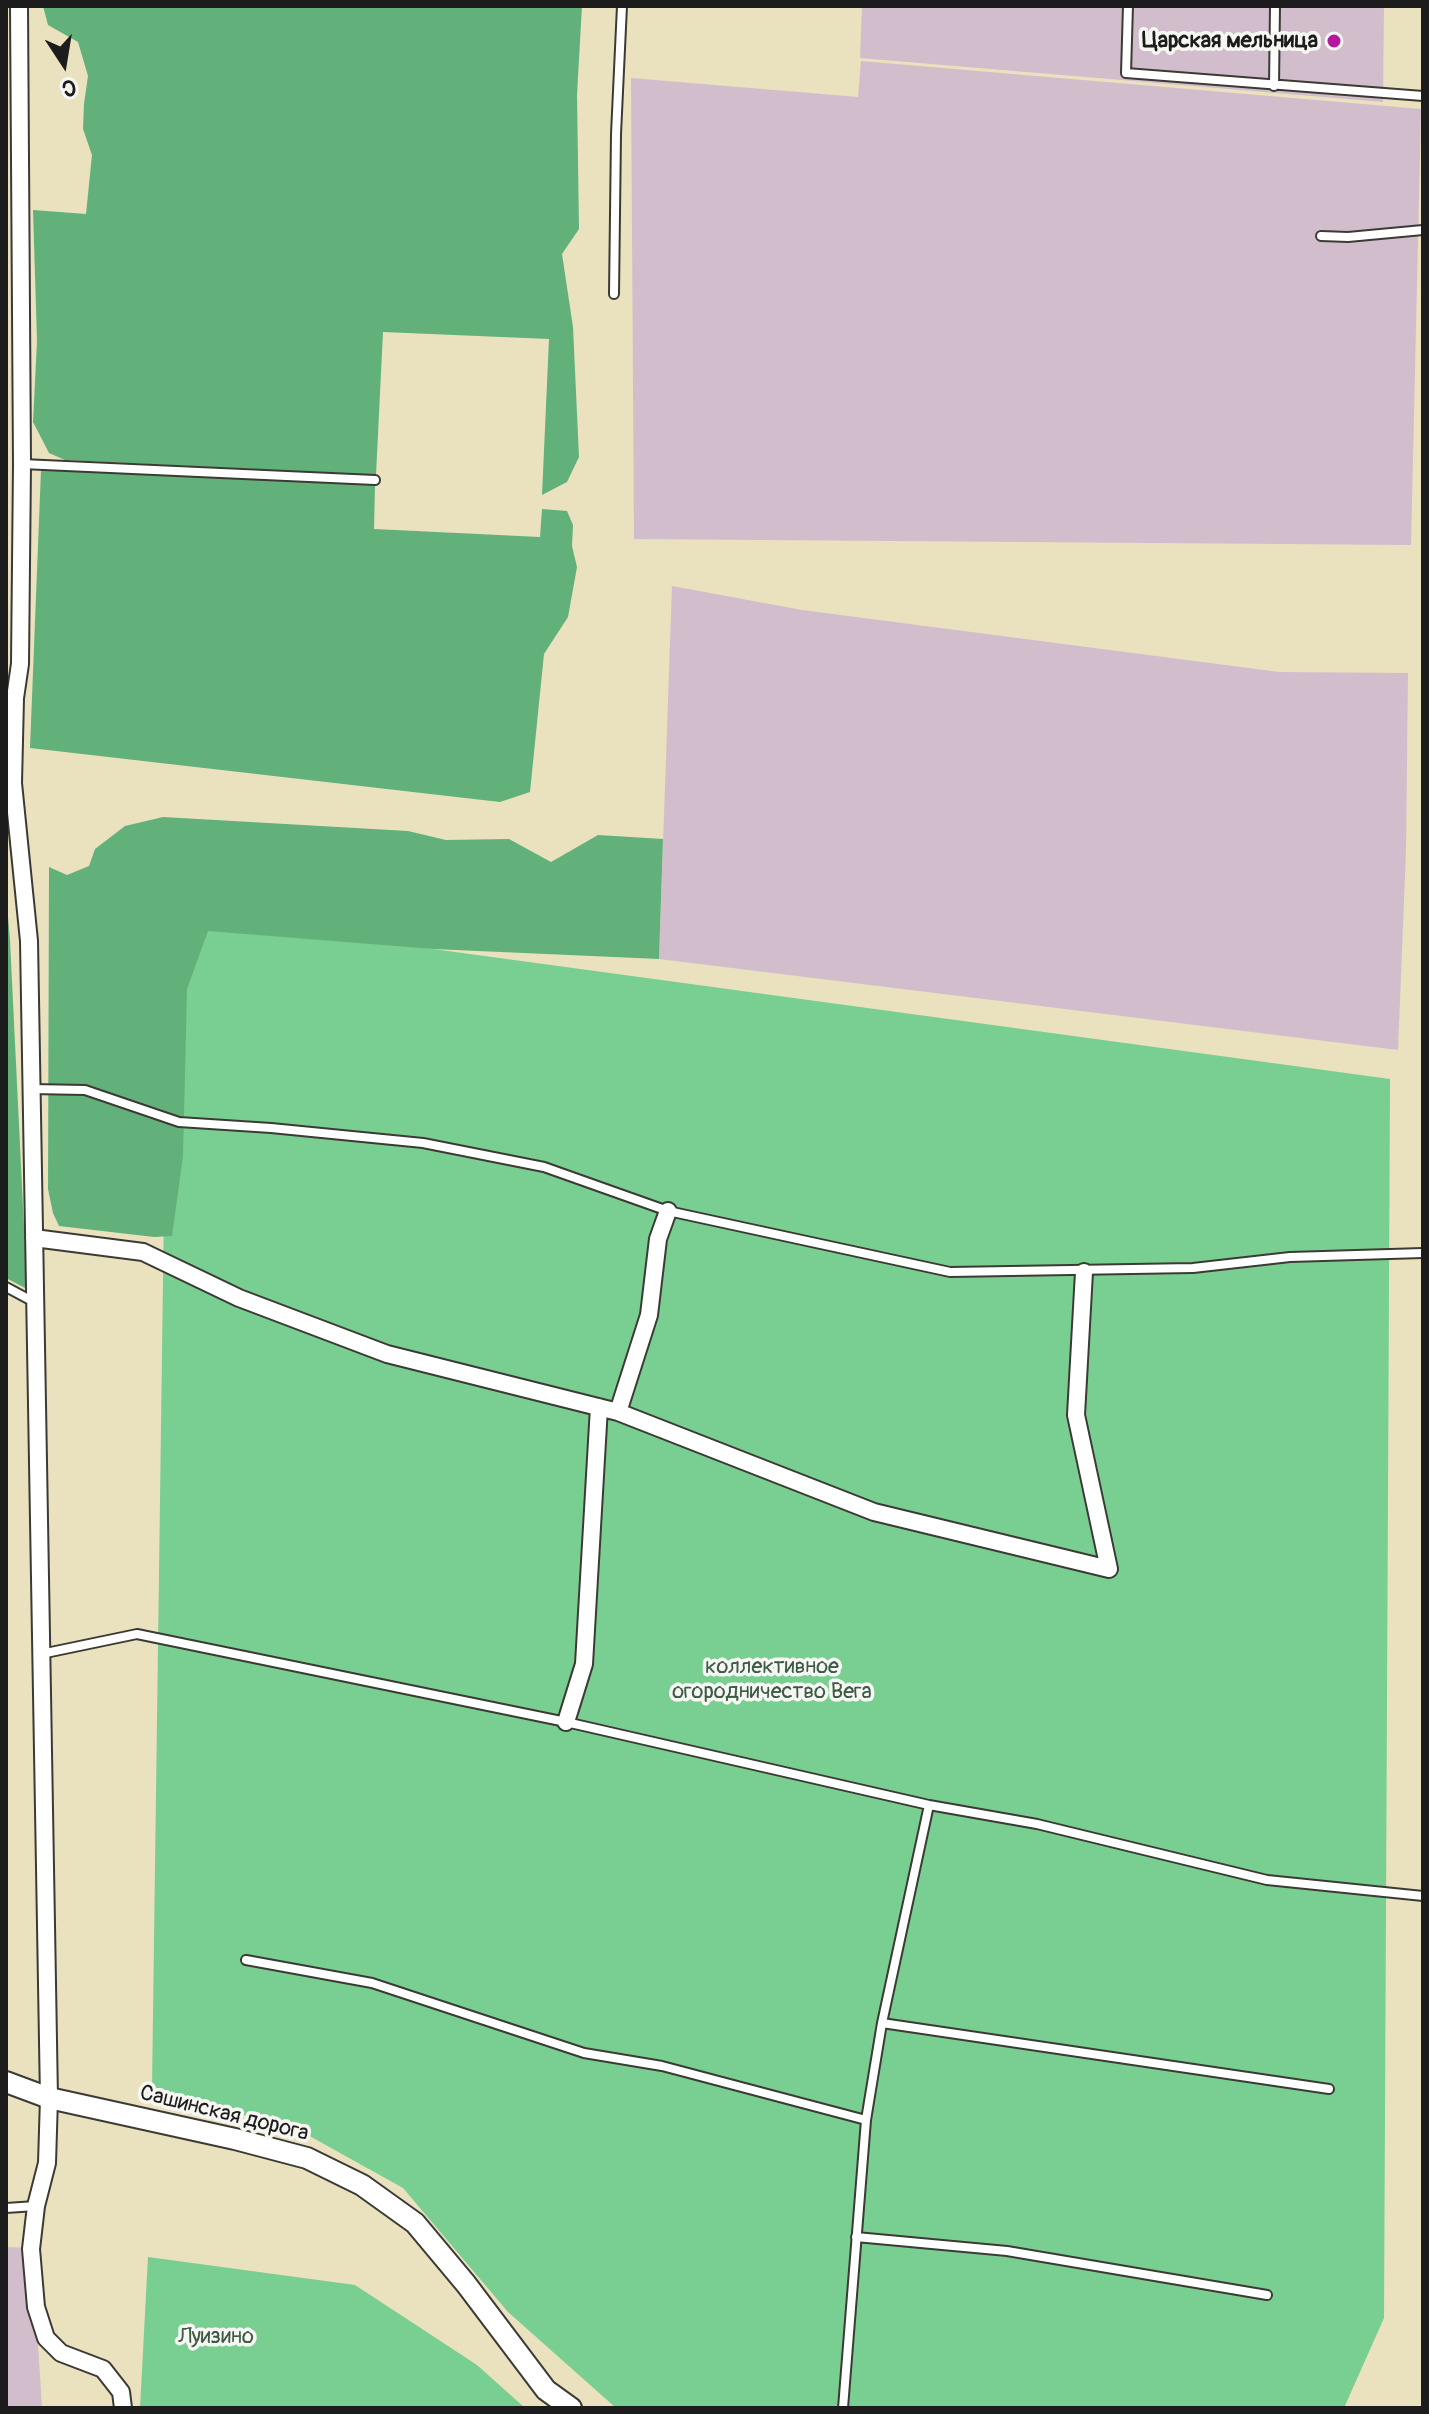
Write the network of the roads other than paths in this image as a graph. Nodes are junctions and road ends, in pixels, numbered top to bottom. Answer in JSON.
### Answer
{"nodes":[{"id":1,"x":19,"y":6,"type":"edge"},
{"id":2,"x":622,"y":6,"type":"edge"},
{"id":3,"x":1128,"y":6,"type":"edge"},
{"id":4,"x":1275,"y":6,"type":"edge"},
{"id":5,"x":1274,"y":86,"type":"junction"},
{"id":6,"x":1423,"y":96,"type":"edge"},
{"id":7,"x":1423,"y":230,"type":"edge"},
{"id":8,"x":1321,"y":236,"type":"dead end"},
{"id":9,"x":614,"y":294,"type":"dead end"},
{"id":10,"x":22,"y":464,"type":"junction"},
{"id":11,"x":375,"y":480,"type":"dead end"},
{"id":12,"x":10,"y":698,"type":"edge"},
{"id":13,"x":31,"y":1089,"type":"junction"},
{"id":14,"x":668,"y":1211,"type":"junction"},
{"id":15,"x":34,"y":1238,"type":"junction"},
{"id":16,"x":1423,"y":1253,"type":"edge"},
{"id":17,"x":1084,"y":1272,"type":"junction"},
{"id":18,"x":6,"y":1287,"type":"edge"},
{"id":19,"x":34,"y":1302,"type":"junction"},
{"id":20,"x":599,"y":1407,"type":"junction"},
{"id":21,"x":618,"y":1412,"type":"junction"},
{"id":22,"x":40,"y":1654,"type":"junction"},
{"id":23,"x":566,"y":1722,"type":"junction"},
{"id":24,"x":929,"y":1805,"type":"junction"},
{"id":25,"x":1423,"y":1896,"type":"edge"},
{"id":26,"x":246,"y":1960,"type":"dead end"},
{"id":27,"x":882,"y":2023,"type":"junction"},
{"id":28,"x":6,"y":2082,"type":"edge"},
{"id":29,"x":1329,"y":2089,"type":"dead end"},
{"id":30,"x":49,"y":2098,"type":"junction"},
{"id":31,"x":866,"y":2120,"type":"junction"},
{"id":32,"x":36,"y":2206,"type":"junction"},
{"id":33,"x":6,"y":2208,"type":"edge"},
{"id":34,"x":856,"y":2237,"type":"junction"},
{"id":35,"x":1267,"y":2295,"type":"dead end"},
{"id":36,"x":123,"y":2408,"type":"edge"},
{"id":37,"x":571,"y":2408,"type":"edge"},
{"id":38,"x":843,"y":2408,"type":"edge"}],
"edges":[{"from":1,"to":10,"type":"street"},
{"from":2,"to":9,"type":"lane"},
{"from":3,"to":5,"type":"lane"},
{"from":4,"to":5,"type":"lane"},
{"from":5,"to":6,"type":"lane"},
{"from":7,"to":8,"type":"lane"},
{"from":10,"to":11,"type":"lane"},
{"from":10,"to":12,"type":"street"},
{"from":12,"to":13,"type":"street"},
{"from":13,"to":14,"type":"lane"},
{"from":13,"to":15,"type":"street"},
{"from":14,"to":17,"type":"lane"},
{"from":14,"to":21,"type":"street"},
{"from":15,"to":19,"type":"street"},
{"from":15,"to":20,"type":"street"},
{"from":16,"to":17,"type":"lane"},
{"from":17,"to":21,"type":"street"},
{"from":18,"to":19,"type":"lane"},
{"from":19,"to":22,"type":"street"},
{"from":20,"to":21,"type":"street"},
{"from":20,"to":23,"type":"street"},
{"from":22,"to":23,"type":"lane"},
{"from":22,"to":30,"type":"street"},
{"from":23,"to":24,"type":"lane"},
{"from":24,"to":25,"type":"lane"},
{"from":24,"to":27,"type":"lane"},
{"from":26,"to":31,"type":"lane"},
{"from":27,"to":29,"type":"lane"},
{"from":27,"to":31,"type":"lane"},
{"from":28,"to":30,"type":"street","name":"Сашинская дорога"},
{"from":30,"to":32,"type":"street"},
{"from":30,"to":37,"type":"street","name":"Сашинская дорога"},
{"from":31,"to":34,"type":"lane"},
{"from":32,"to":33,"type":"lane"},
{"from":32,"to":36,"type":"street"},
{"from":34,"to":35,"type":"lane"},
{"from":34,"to":38,"type":"lane"}]}
